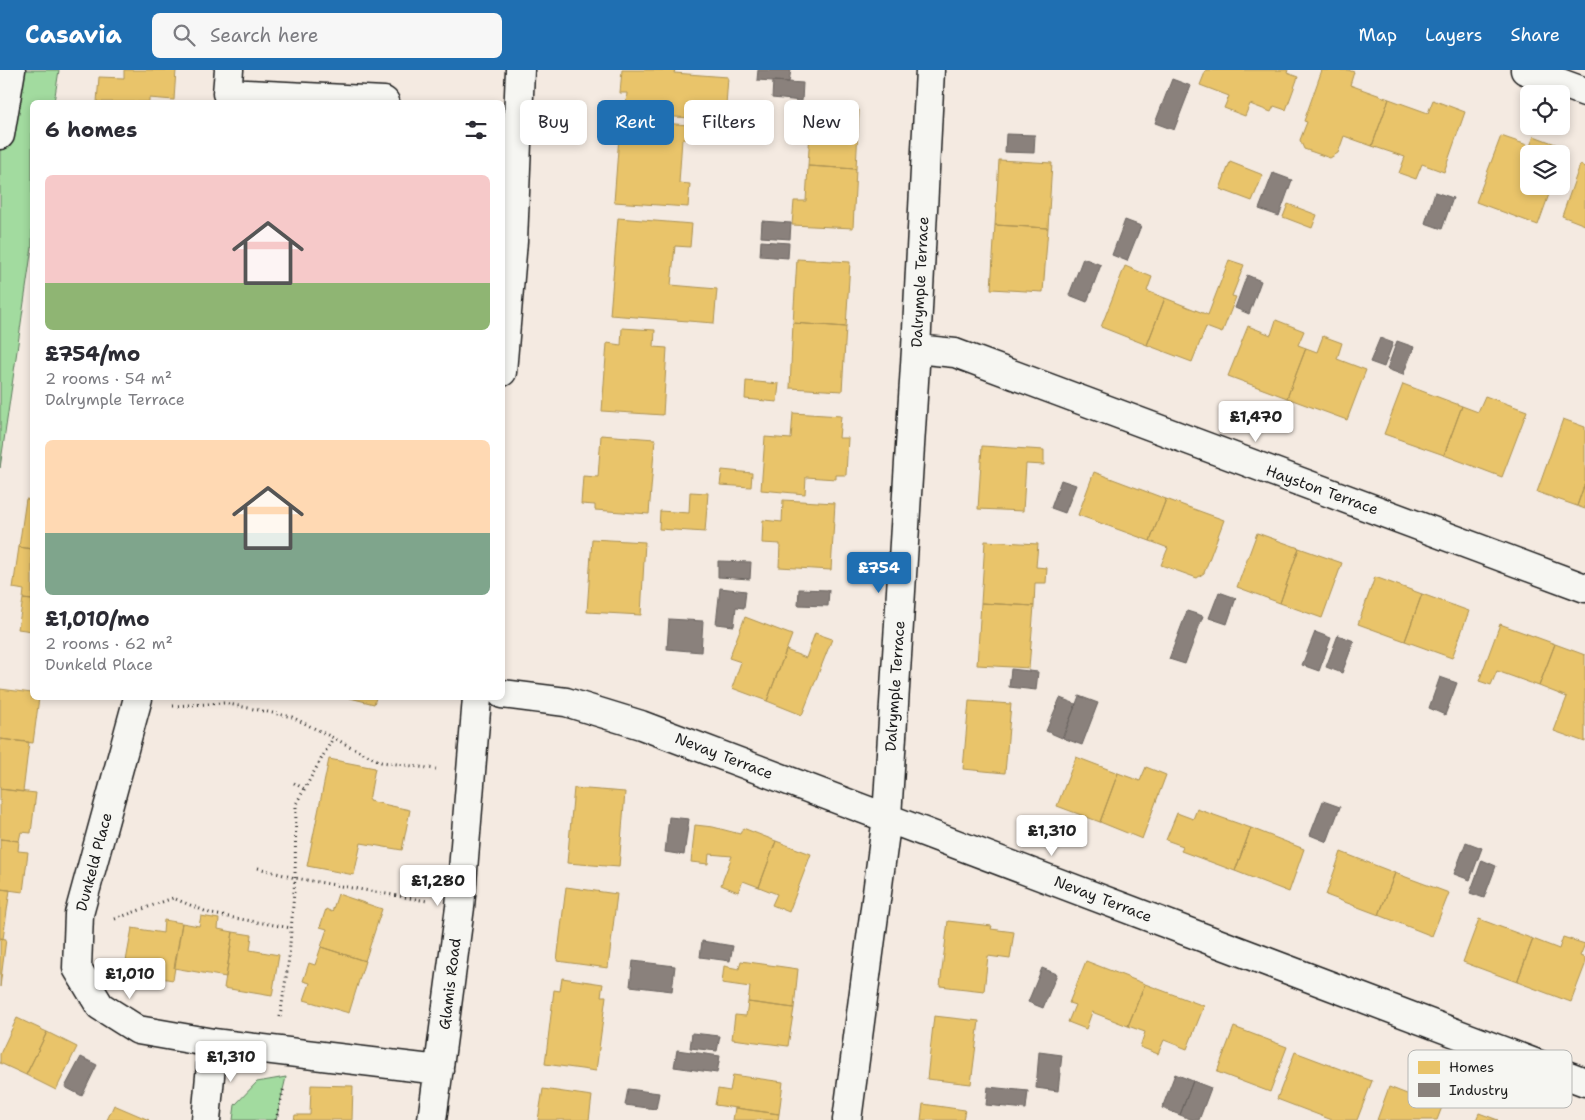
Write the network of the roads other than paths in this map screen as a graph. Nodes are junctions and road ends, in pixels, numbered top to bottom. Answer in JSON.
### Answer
{"nodes":[{"id":1,"x":11,"y":70,"type":"edge"},
{"id":2,"x":229,"y":70,"type":"edge"},
{"id":3,"x":520,"y":70,"type":"edge"},
{"id":4,"x":930,"y":70,"type":"edge"},
{"id":5,"x":1525,"y":70,"type":"edge"},
{"id":6,"x":1585,"y":92,"type":"edge"},
{"id":7,"x":367,"y":100,"type":"edge"},
{"id":8,"x":0,"y":135,"type":"edge"},
{"id":9,"x":508,"y":240,"type":"edge"},
{"id":10,"x":505,"y":306,"type":"edge"},
{"id":11,"x":916,"y":349,"type":"junction"},
{"id":12,"x":1585,"y":588,"type":"edge"},
{"id":13,"x":505,"y":694,"type":"edge"},
{"id":14,"x":477,"y":700,"type":"edge"},
{"id":15,"x":136,"y":703,"type":"edge"},
{"id":16,"x":887,"y":817,"type":"junction"},
{"id":17,"x":213,"y":1043,"type":"junction"},
{"id":18,"x":1501,"y":1050,"type":"edge"},
{"id":19,"x":439,"y":1070,"type":"junction"},
{"id":20,"x":1572,"y":1077,"type":"edge"},
{"id":21,"x":1585,"y":1082,"type":"edge"},
{"id":22,"x":206,"y":1120,"type":"edge"},
{"id":23,"x":432,"y":1120,"type":"edge"},
{"id":24,"x":847,"y":1120,"type":"edge"}],
"edges":[{"from":1,"to":8,"type":"street"},
{"from":2,"to":7,"type":"street"},
{"from":3,"to":9,"type":"street"},
{"from":4,"to":11,"type":"street","name":"Dalrymple Terrace"},
{"from":5,"to":6,"type":"street"},
{"from":9,"to":10,"type":"street"},
{"from":11,"to":12,"type":"street","name":"Hayston Terrace"},
{"from":11,"to":16,"type":"street","name":"Dalrymple Terrace"},
{"from":13,"to":16,"type":"street","name":"Nevay Terrace"},
{"from":14,"to":19,"type":"street","name":"Glamis Road"},
{"from":15,"to":17,"type":"street","name":"Dunkeld Place"},
{"from":16,"to":18,"type":"street","name":"Nevay Terrace"},
{"from":16,"to":24,"type":"street","name":"Dalrymple Terrace"},
{"from":17,"to":19,"type":"street","name":"Dunkeld Place"},
{"from":17,"to":22,"type":"street"},
{"from":19,"to":23,"type":"street","name":"Glamis Road"},
{"from":20,"to":21,"type":"street","name":"Nevay Terrace"}]}
